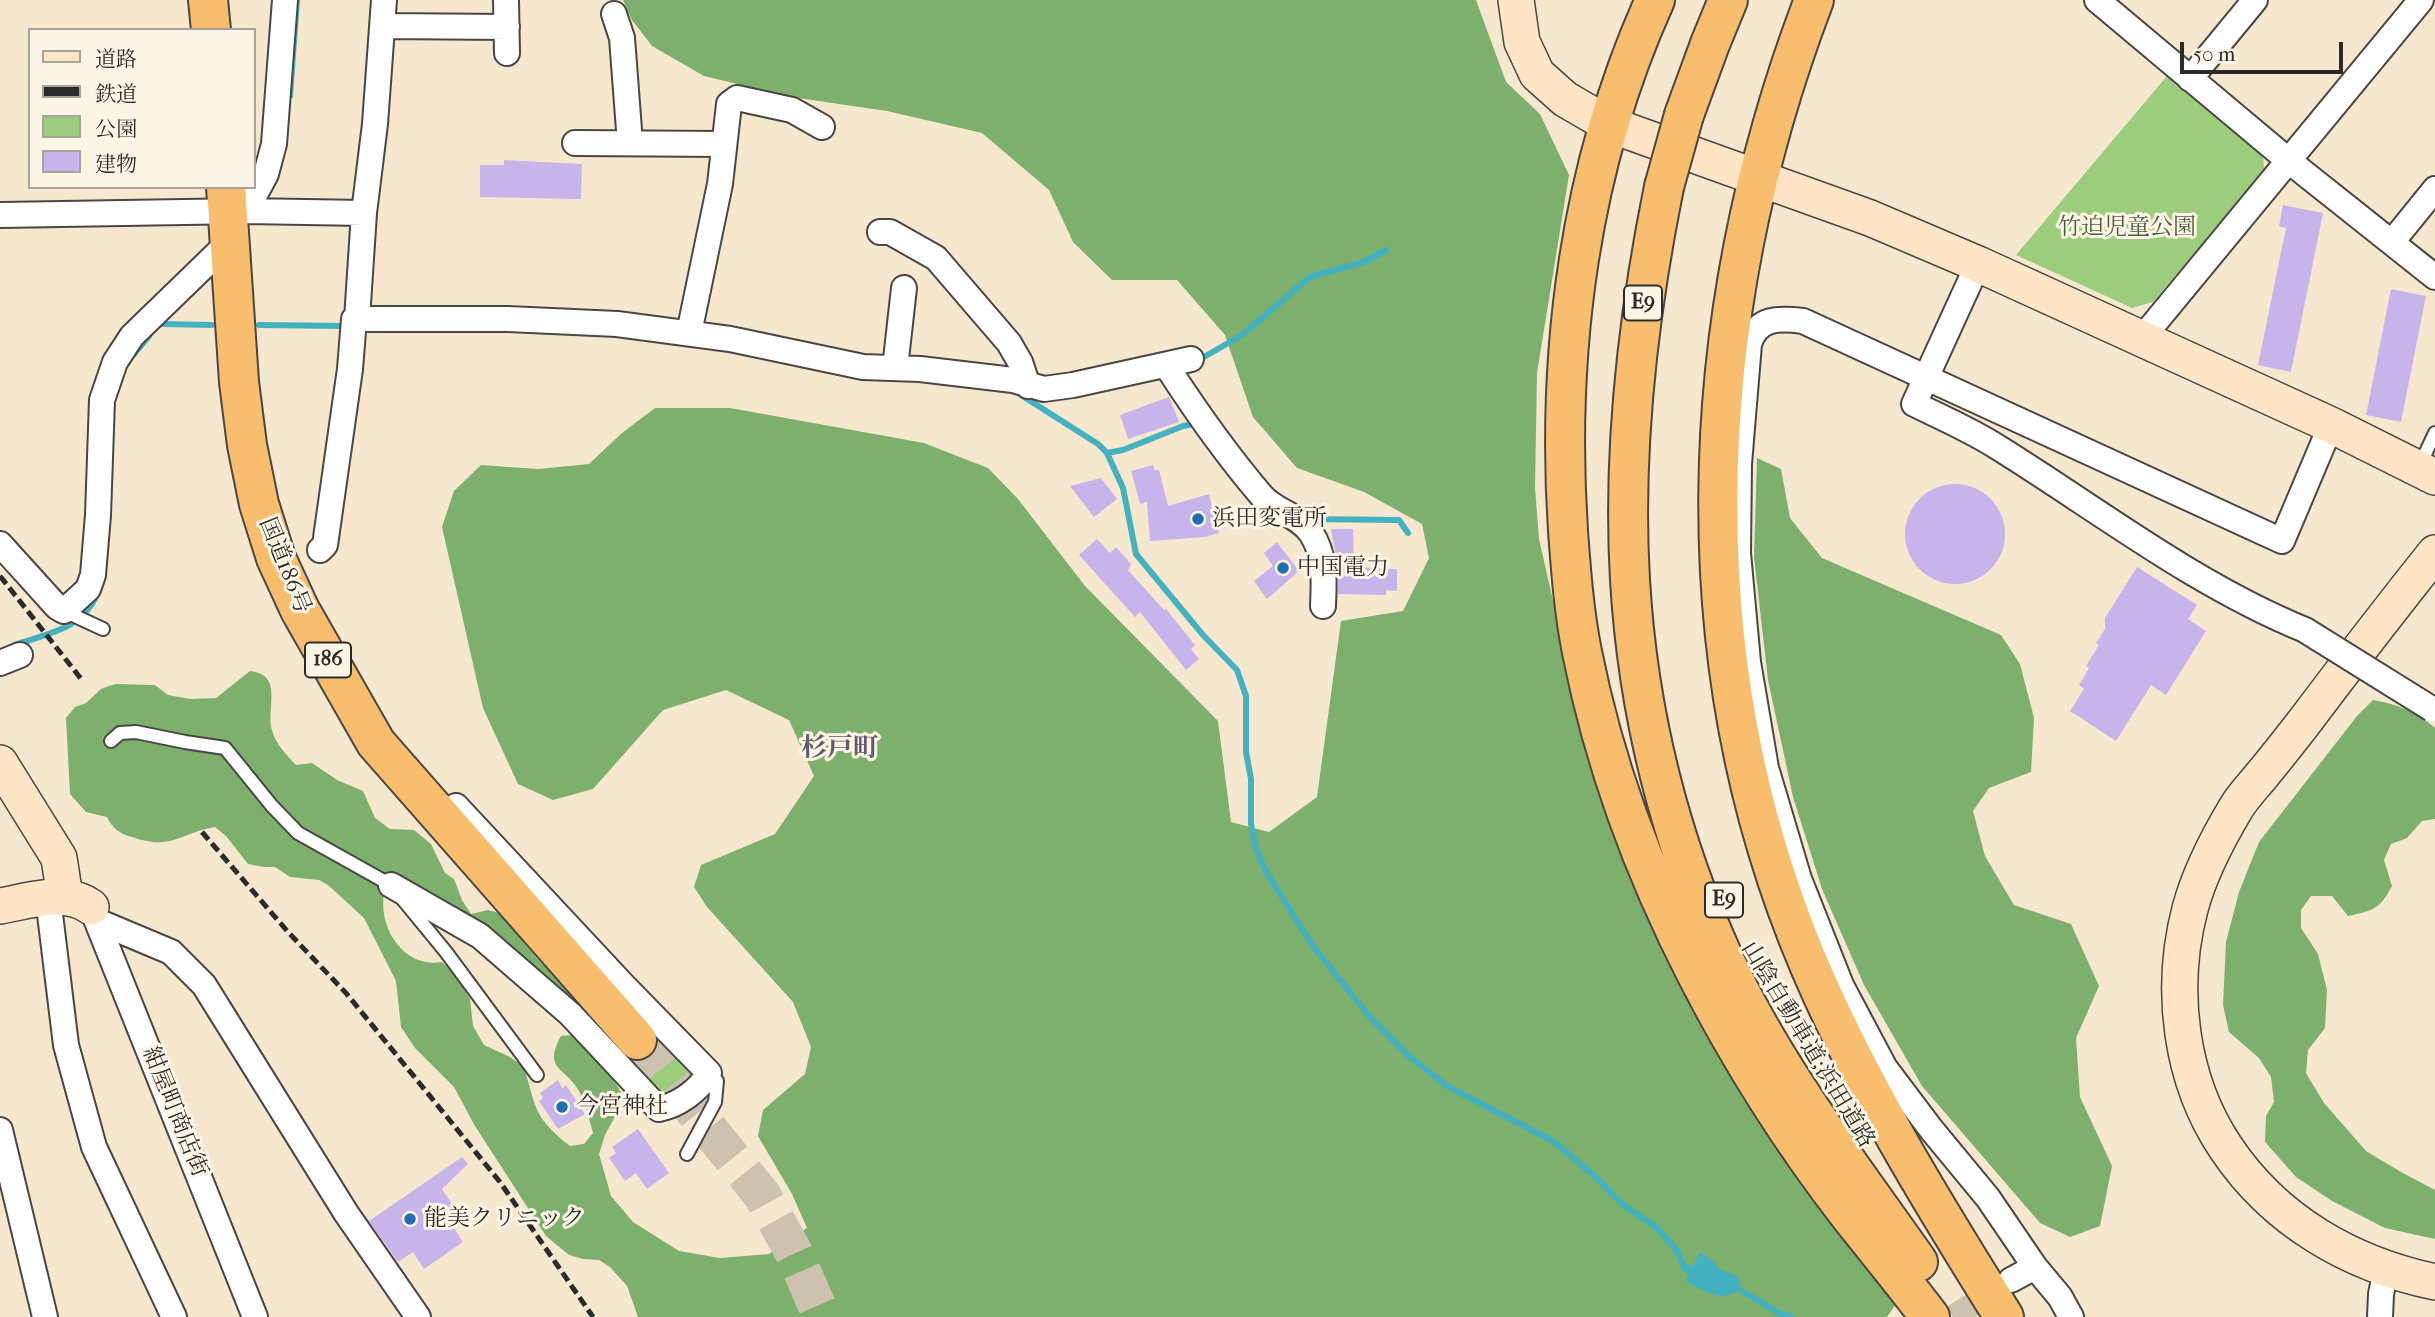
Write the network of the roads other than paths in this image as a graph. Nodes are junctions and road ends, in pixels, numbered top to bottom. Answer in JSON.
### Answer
{"nodes":[{"id":1,"x":208,"y":0,"type":"edge"},
{"id":2,"x":285,"y":0,"type":"edge"},
{"id":3,"x":384,"y":0,"type":"edge"},
{"id":4,"x":506,"y":0,"type":"edge"},
{"id":5,"x":1516,"y":0,"type":"edge"},
{"id":6,"x":1655,"y":0,"type":"edge"},
{"id":7,"x":1728,"y":0,"type":"edge"},
{"id":8,"x":1814,"y":0,"type":"edge"},
{"id":9,"x":2097,"y":0,"type":"edge"},
{"id":10,"x":2255,"y":0,"type":"edge"},
{"id":11,"x":2421,"y":0,"type":"edge"},
{"id":12,"x":614,"y":15,"type":"dead end"},
{"id":13,"x":383,"y":26,"type":"junction"},
{"id":14,"x":507,"y":27,"type":"junction"},
{"id":15,"x":211,"y":28,"type":"edge"},
{"id":16,"x":507,"y":53,"type":"dead end"},
{"id":17,"x":2190,"y":79,"type":"junction"},
{"id":18,"x":1608,"y":124,"type":"junction"},
{"id":19,"x":822,"y":127,"type":"dead end"},
{"id":20,"x":630,"y":142,"type":"junction"},
{"id":21,"x":575,"y":143,"type":"dead end"},
{"id":22,"x":724,"y":144,"type":"junction"},
{"id":23,"x":2289,"y":161,"type":"junction"},
{"id":24,"x":1757,"y":176,"type":"junction"},
{"id":25,"x":256,"y":186,"type":"edge"},
{"id":26,"x":253,"y":189,"type":"edge"},
{"id":27,"x":2435,"y":189,"type":"edge"},
{"id":28,"x":233,"y":213,"type":"edge"},
{"id":29,"x":364,"y":213,"type":"junction"},
{"id":30,"x":0,"y":215,"type":"edge"},
{"id":31,"x":880,"y":232,"type":"dead end"},
{"id":32,"x":2392,"y":242,"type":"junction"},
{"id":33,"x":1978,"y":264,"type":"junction"},
{"id":34,"x":2435,"y":277,"type":"edge"},
{"id":35,"x":904,"y":288,"type":"dead end"},
{"id":36,"x":355,"y":324,"type":"junction"},
{"id":37,"x":689,"y":333,"type":"junction"},
{"id":38,"x":2143,"y":337,"type":"junction"},
{"id":39,"x":1191,"y":359,"type":"dead end"},
{"id":40,"x":1166,"y":365,"type":"junction"},
{"id":41,"x":895,"y":368,"type":"junction"},
{"id":42,"x":1925,"y":376,"type":"junction"},
{"id":43,"x":1028,"y":386,"type":"junction"},
{"id":44,"x":1631,"y":421,"type":"junction"},
{"id":45,"x":2331,"y":425,"type":"junction"},
{"id":46,"x":2435,"y":433,"type":"edge"},
{"id":47,"x":2426,"y":473,"type":"edge"},
{"id":48,"x":0,"y":544,"type":"edge"},
{"id":49,"x":320,"y":551,"type":"dead end"},
{"id":50,"x":2435,"y":553,"type":"edge"},
{"id":51,"x":1323,"y":606,"type":"dead end"},
{"id":52,"x":68,"y":612,"type":"junction"},
{"id":53,"x":103,"y":629,"type":"dead end"},
{"id":54,"x":2433,"y":710,"type":"edge"},
{"id":55,"x":111,"y":741,"type":"dead end"},
{"id":56,"x":0,"y":763,"type":"edge"},
{"id":57,"x":401,"y":772,"type":"junction"},
{"id":58,"x":391,"y":885,"type":"junction"},
{"id":59,"x":0,"y":906,"type":"edge"},
{"id":60,"x":75,"y":906,"type":"junction"},
{"id":61,"x":637,"y":1040,"type":"tunnel mouth"},
{"id":62,"x":709,"y":1073,"type":"junction"},
{"id":63,"x":537,"y":1074,"type":"dead end"},
{"id":64,"x":0,"y":1130,"type":"edge"},
{"id":65,"x":687,"y":1154,"type":"dead end"},
{"id":66,"x":2035,"y":1267,"type":"junction"},
{"id":67,"x":2386,"y":1270,"type":"junction"},
{"id":68,"x":2011,"y":1280,"type":"tunnel mouth"},
{"id":69,"x":2435,"y":1282,"type":"edge"},
{"id":70,"x":45,"y":1317,"type":"edge"},
{"id":71,"x":174,"y":1317,"type":"edge"},
{"id":72,"x":255,"y":1317,"type":"edge"},
{"id":73,"x":418,"y":1317,"type":"edge"},
{"id":74,"x":1930,"y":1317,"type":"edge"},
{"id":75,"x":1953,"y":1317,"type":"edge"},
{"id":76,"x":1982,"y":1317,"type":"edge"},
{"id":77,"x":2004,"y":1317,"type":"edge"},
{"id":78,"x":2071,"y":1317,"type":"edge"},
{"id":79,"x":2381,"y":1317,"type":"edge"}],
"edges":[{"from":1,"to":15,"type":"highway"},
{"from":2,"to":25,"type":"street"},
{"from":3,"to":13,"type":"street"},
{"from":4,"to":14,"type":"street"},
{"from":5,"to":18,"type":"street"},
{"from":6,"to":18,"type":"highway"},
{"from":7,"to":44,"type":"highway","name":"山陰自動車道;浜田道路","number":"E9","bridge":true},
{"from":8,"to":24,"type":"highway"},
{"from":9,"to":17,"type":"street"},
{"from":10,"to":17,"type":"street"},
{"from":11,"to":23,"type":"street"},
{"from":12,"to":20,"type":"street"},
{"from":13,"to":14,"type":"street"},
{"from":13,"to":29,"type":"street"},
{"from":14,"to":16,"type":"street"},
{"from":17,"to":23,"type":"street"},
{"from":18,"to":24,"type":"street"},
{"from":18,"to":74,"type":"highway"},
{"from":19,"to":22,"type":"street"},
{"from":20,"to":21,"type":"street"},
{"from":20,"to":22,"type":"street"},
{"from":22,"to":37,"type":"street"},
{"from":23,"to":32,"type":"street"},
{"from":23,"to":38,"type":"street"},
{"from":24,"to":33,"type":"street"},
{"from":24,"to":77,"type":"highway"},
{"from":26,"to":28,"type":"street"},
{"from":27,"to":32,"type":"street"},
{"from":28,"to":29,"type":"street"},
{"from":28,"to":30,"type":"street"},
{"from":28,"to":52,"type":"street"},
{"from":28,"to":57,"type":"highway","name":"国道186号","number":"186"},
{"from":29,"to":36,"type":"street"},
{"from":31,"to":43,"type":"street"},
{"from":32,"to":34,"type":"street"},
{"from":33,"to":38,"type":"street"},
{"from":33,"to":42,"type":"street"},
{"from":35,"to":41,"type":"street"},
{"from":36,"to":37,"type":"street"},
{"from":36,"to":49,"type":"street"},
{"from":37,"to":41,"type":"street"},
{"from":38,"to":45,"type":"street"},
{"from":39,"to":40,"type":"street"},
{"from":40,"to":43,"type":"street"},
{"from":40,"to":51,"type":"street"},
{"from":41,"to":43,"type":"street"},
{"from":42,"to":45,"type":"street"},
{"from":42,"to":54,"type":"street","bridge":true},
{"from":42,"to":66,"type":"street"},
{"from":44,"to":75,"type":"highway","name":"山陰自動車道;浜田道路","number":"E9"},
{"from":44,"to":76,"type":"highway","name":"山陰自動車道;浜田道路","number":"E9"},
{"from":45,"to":47,"type":"street"},
{"from":46,"to":47,"type":"lane"},
{"from":48,"to":52,"type":"street"},
{"from":50,"to":67,"type":"street"},
{"from":52,"to":53,"type":"lane"},
{"from":55,"to":58,"type":"lane"},
{"from":56,"to":60,"type":"street"},
{"from":57,"to":61,"type":"highway","name":"国道186号","number":"186"},
{"from":57,"to":62,"type":"street"},
{"from":58,"to":62,"type":"street"},
{"from":58,"to":63,"type":"lane"},
{"from":59,"to":60,"type":"street"},
{"from":60,"to":71,"type":"street"},
{"from":60,"to":72,"type":"street","name":"紺屋町商店街"},
{"from":60,"to":73,"type":"street"},
{"from":62,"to":65,"type":"lane"},
{"from":64,"to":70,"type":"street"},
{"from":66,"to":68,"type":"street"},
{"from":66,"to":78,"type":"street"},
{"from":67,"to":69,"type":"street"},
{"from":67,"to":79,"type":"street"}]}
